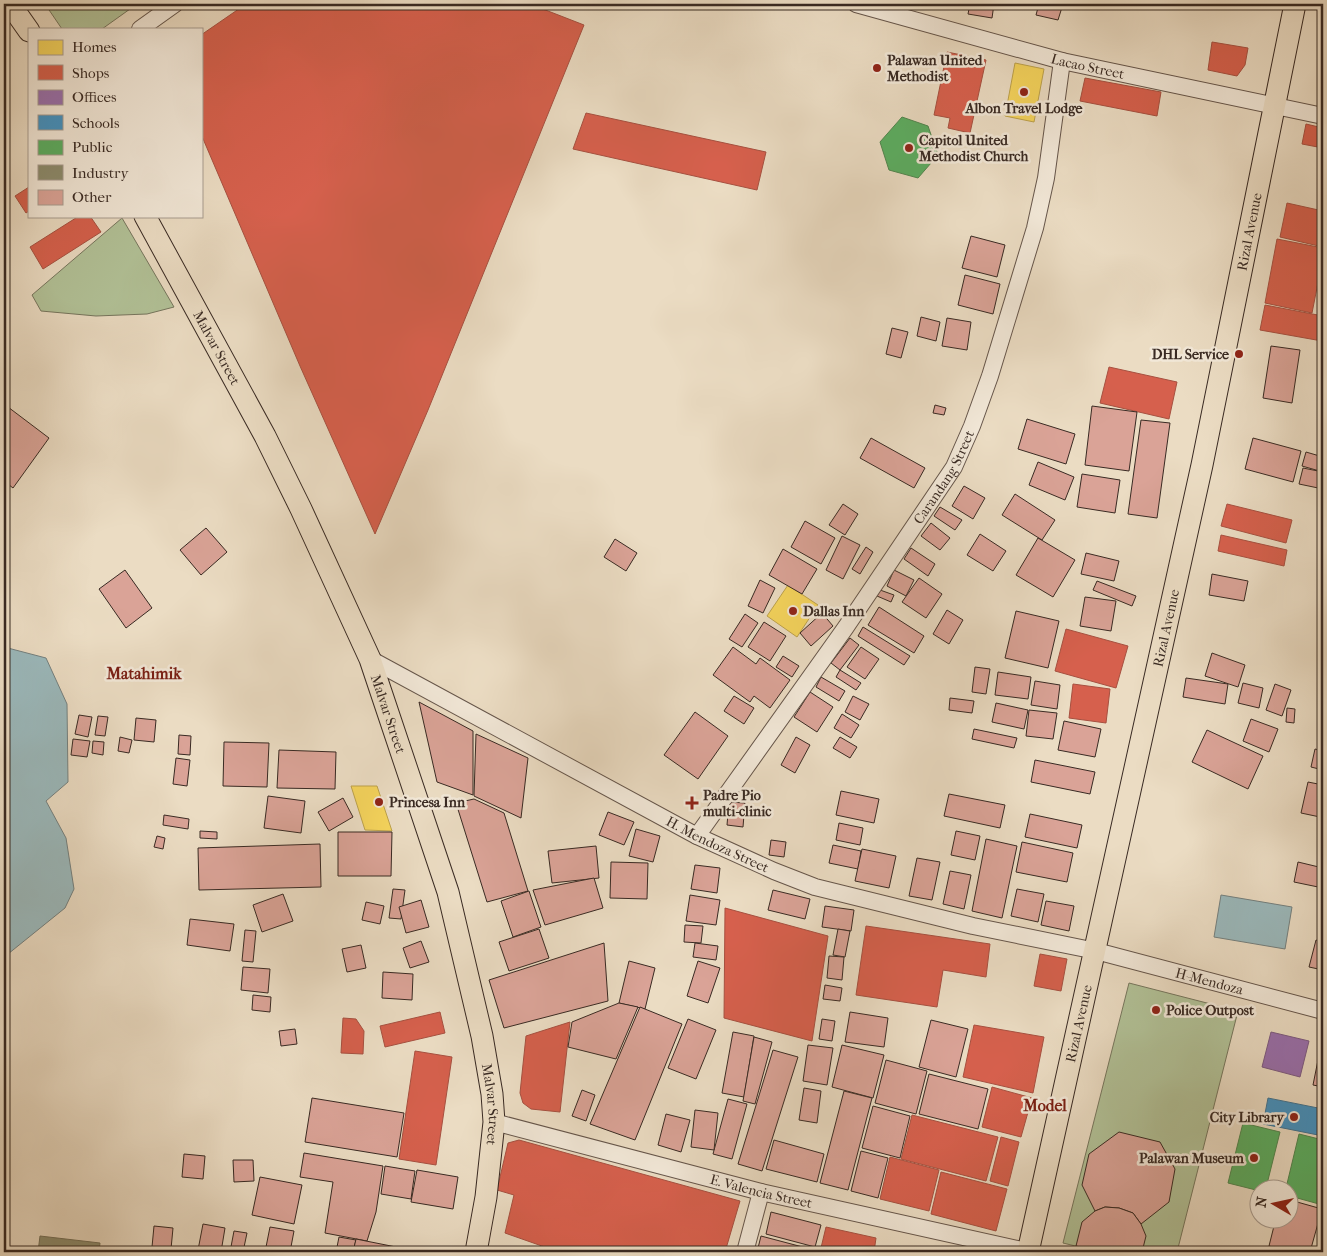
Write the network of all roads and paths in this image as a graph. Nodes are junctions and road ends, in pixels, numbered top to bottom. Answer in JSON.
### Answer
{"nodes":[{"id":1,"x":10,"y":4,"type":"edge"},
{"id":2,"x":175,"y":4,"type":"edge"},
{"id":3,"x":856,"y":4,"type":"edge"},
{"id":4,"x":1295,"y":4,"type":"edge"},
{"id":5,"x":141,"y":28,"type":"edge"},
{"id":6,"x":28,"y":30,"type":"edge"},
{"id":7,"x":1062,"y":61,"type":"junction"},
{"id":8,"x":1274,"y":105,"type":"junction"},
{"id":9,"x":1323,"y":116,"type":"edge"},
{"id":10,"x":146,"y":218,"type":"edge"},
{"id":11,"x":370,"y":658,"type":"junction"},
{"id":12,"x":698,"y":836,"type":"junction"},
{"id":13,"x":1096,"y":951,"type":"junction"},
{"id":14,"x":1323,"y":1011,"type":"edge"},
{"id":15,"x":494,"y":1122,"type":"junction"},
{"id":16,"x":761,"y":1192,"type":"junction"},
{"id":17,"x":476,"y":1252,"type":"edge"},
{"id":18,"x":745,"y":1252,"type":"edge"},
{"id":19,"x":1029,"y":1252,"type":"edge"}],
"edges":[{"from":1,"to":6,"type":"main road"},
{"from":2,"to":5,"type":"street"},
{"from":3,"to":7,"type":"street","name":"Lacao Street"},
{"from":4,"to":8,"type":"main road","name":"Rizal Avenue"},
{"from":7,"to":8,"type":"street","name":"Lacao Street"},
{"from":7,"to":12,"type":"street","name":"Carandang Street"},
{"from":8,"to":9,"type":"street","name":"Lacao Street"},
{"from":8,"to":13,"type":"main road","name":"Rizal Avenue"},
{"from":10,"to":11,"type":"main road","name":"Malvar Street"},
{"from":11,"to":12,"type":"street","name":"H. Mendoza Street"},
{"from":11,"to":15,"type":"main road","name":"Malvar Street"},
{"from":12,"to":13,"type":"street","name":"H. Mendoza Street"},
{"from":13,"to":14,"type":"street","name":"H-Mendoza"},
{"from":13,"to":19,"type":"main road","name":"Rizal Avenue"},
{"from":15,"to":16,"type":"street","name":"E. Valencia Street"},
{"from":15,"to":17,"type":"main road","name":"Malvar Street"},
{"from":16,"to":18,"type":"street"},
{"from":16,"to":19,"type":"street","name":"E. Valencia Street"}]}
